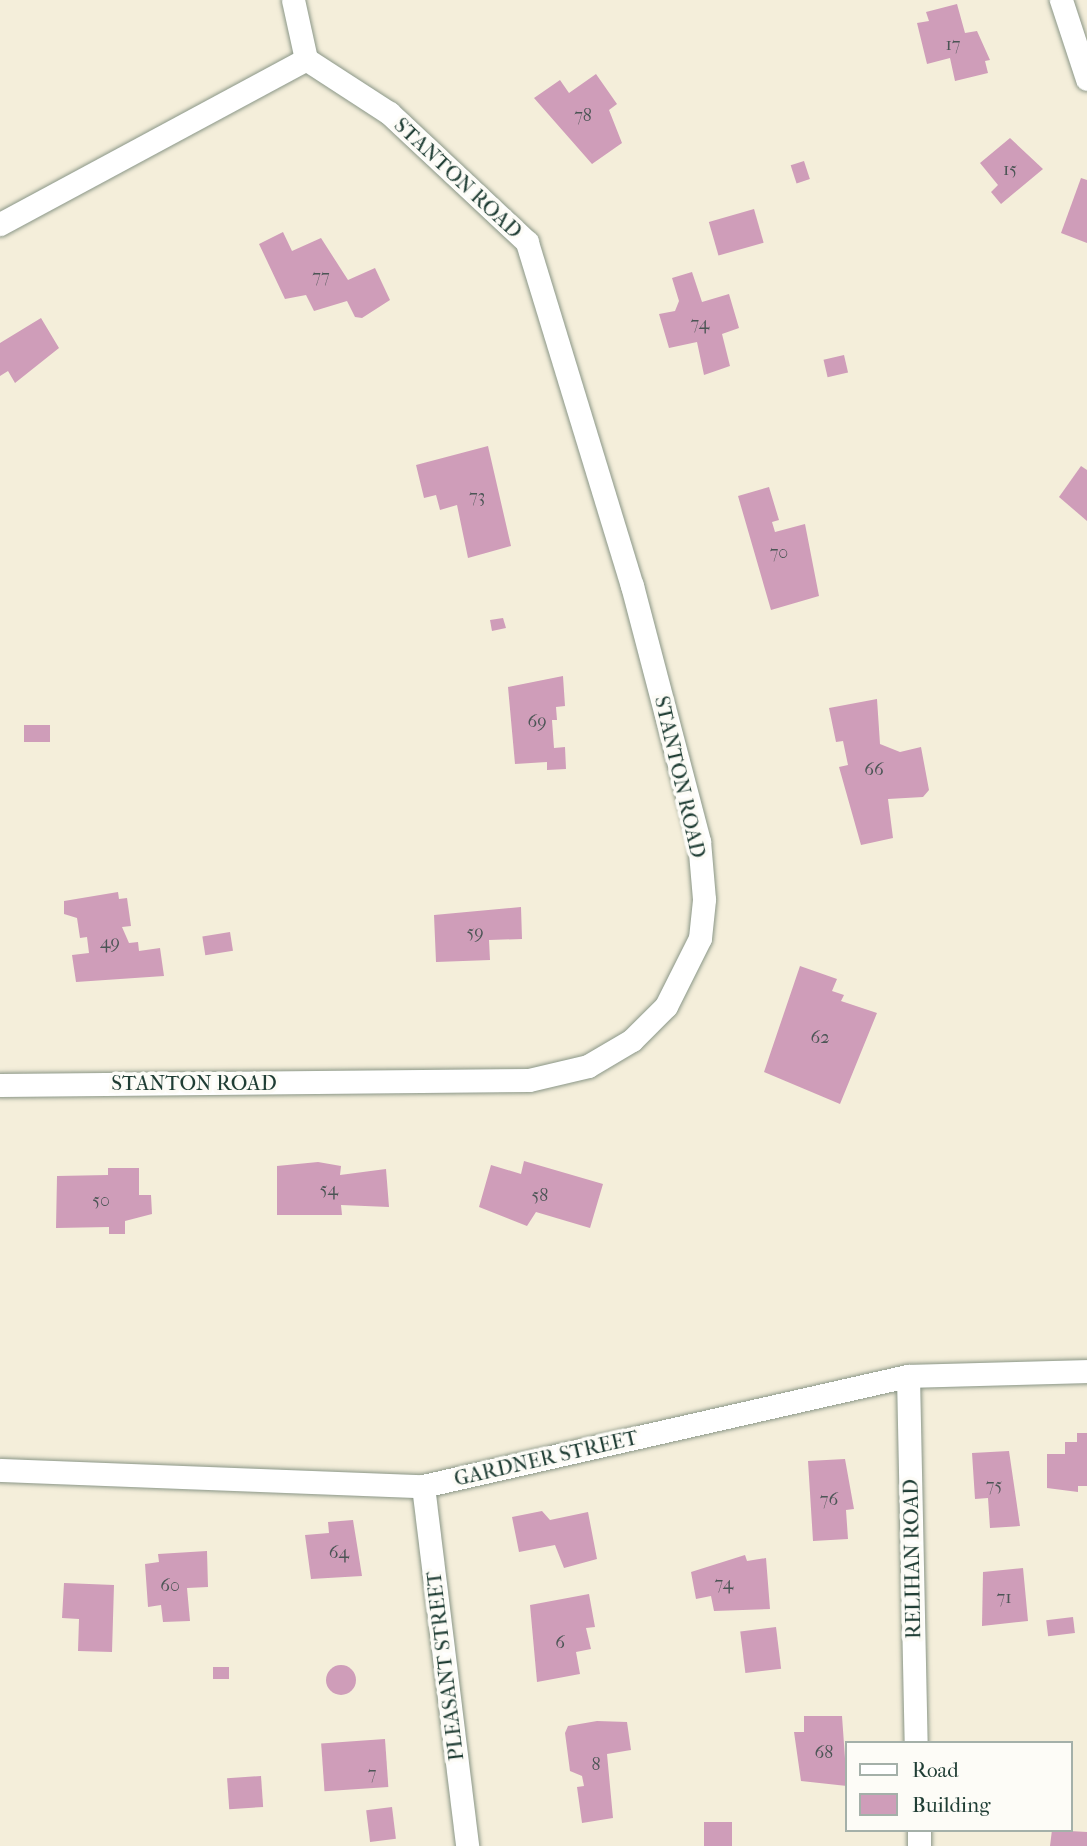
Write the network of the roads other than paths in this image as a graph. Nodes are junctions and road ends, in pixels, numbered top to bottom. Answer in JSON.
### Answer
{"nodes":[{"id":1,"x":293,"y":0,"type":"edge"},
{"id":2,"x":1061,"y":0,"type":"edge"},
{"id":3,"x":306,"y":59,"type":"junction"},
{"id":4,"x":1087,"y":79,"type":"edge"},
{"id":5,"x":0,"y":224,"type":"edge"},
{"id":6,"x":0,"y":1085,"type":"edge"},
{"id":7,"x":1087,"y":1371,"type":"edge"},
{"id":8,"x":908,"y":1376,"type":"junction"},
{"id":9,"x":0,"y":1470,"type":"edge"},
{"id":10,"x":423,"y":1486,"type":"junction"},
{"id":11,"x":916,"y":1741,"type":"edge"},
{"id":12,"x":467,"y":1846,"type":"edge"}],
"edges":[{"from":1,"to":3,"type":"street"},
{"from":2,"to":4,"type":"street"},
{"from":3,"to":5,"type":"street"},
{"from":3,"to":6,"type":"street","name":"STANTON ROAD"},
{"from":7,"to":8,"type":"street","name":"GARDNER STREET"},
{"from":8,"to":10,"type":"street","name":"GARDNER STREET"},
{"from":8,"to":11,"type":"street","name":"RELIHAN ROAD"},
{"from":9,"to":10,"type":"street","name":"GARDNER STREET"},
{"from":10,"to":12,"type":"street","name":"PLEASANT STREET"}]}
